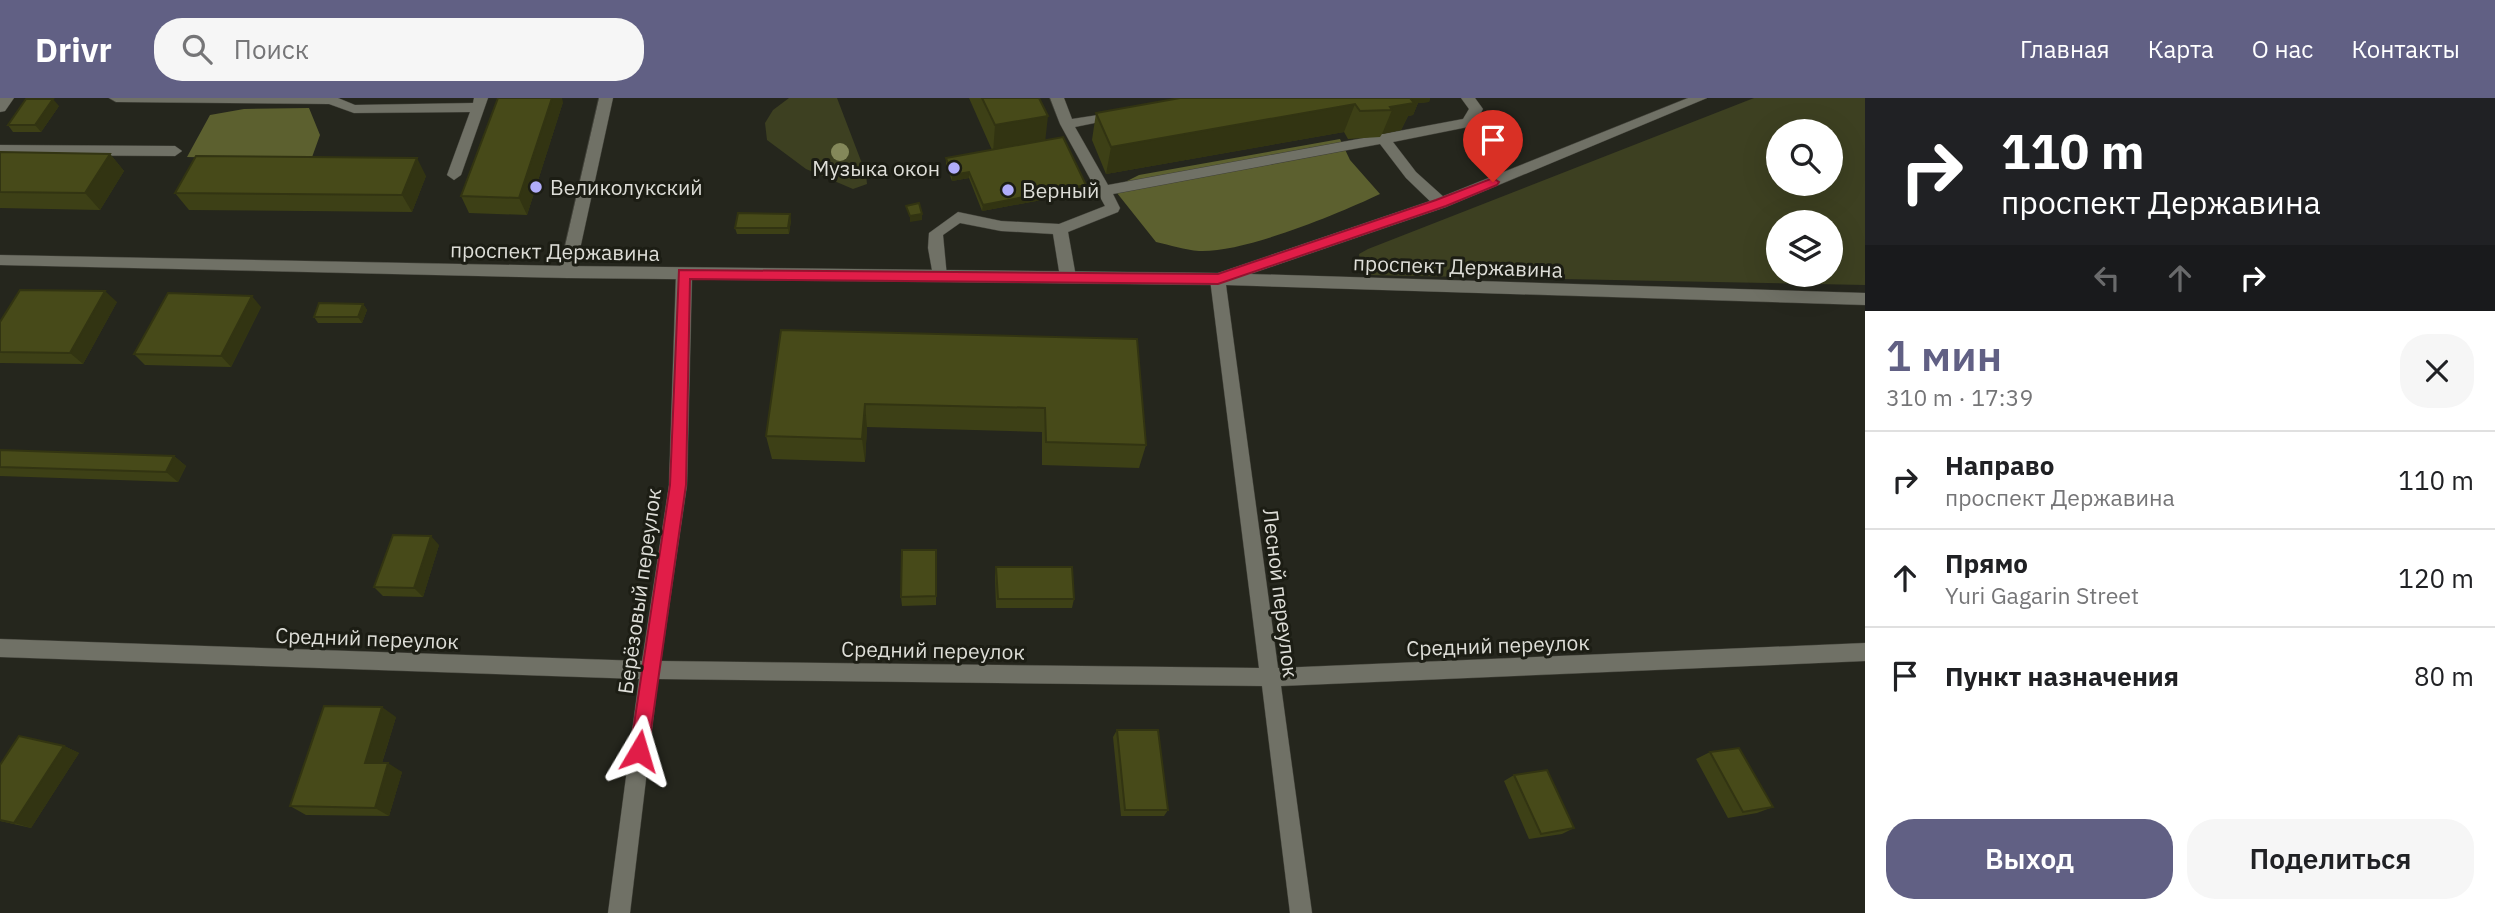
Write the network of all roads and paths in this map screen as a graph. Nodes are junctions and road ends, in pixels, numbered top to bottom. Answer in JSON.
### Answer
{"nodes":[{"id":1,"x":7,"y":98,"type":"edge"},
{"id":2,"x":116,"y":98,"type":"edge"},
{"id":3,"x":606,"y":98,"type":"edge"},
{"id":4,"x":1057,"y":98,"type":"edge"},
{"id":5,"x":1468,"y":98,"type":"edge"},
{"id":6,"x":1700,"y":98,"type":"edge"},
{"id":7,"x":301,"y":99,"type":"edge"},
{"id":8,"x":479,"y":102,"type":"edge"},
{"id":9,"x":357,"y":104,"type":"edge"},
{"id":10,"x":0,"y":108,"type":"edge"},
{"id":11,"x":1134,"y":111,"type":"edge"},
{"id":12,"x":1068,"y":124,"type":"junction"},
{"id":13,"x":1379,"y":138,"type":"junction"},
{"id":14,"x":0,"y":150,"type":"edge"},
{"id":15,"x":175,"y":150,"type":"dead end"},
{"id":16,"x":454,"y":175,"type":"dead end"},
{"id":17,"x":1104,"y":191,"type":"junction"},
{"id":18,"x":1441,"y":203,"type":"junction"},
{"id":19,"x":1060,"y":229,"type":"junction"},
{"id":20,"x":0,"y":260,"type":"edge"},
{"id":21,"x":566,"y":272,"type":"junction"},
{"id":22,"x":684,"y":274,"type":"junction"},
{"id":23,"x":939,"y":277,"type":"junction"},
{"id":24,"x":1068,"y":277,"type":"junction"},
{"id":25,"x":1218,"y":279,"type":"junction"},
{"id":26,"x":1865,"y":299,"type":"edge"},
{"id":27,"x":0,"y":648,"type":"edge"},
{"id":28,"x":1865,"y":652,"type":"edge"},
{"id":29,"x":650,"y":670,"type":"junction"},
{"id":30,"x":1269,"y":677,"type":"junction"},
{"id":31,"x":619,"y":913,"type":"edge"},
{"id":32,"x":1301,"y":913,"type":"edge"}],
"edges":[{"from":1,"to":10,"type":"street"},
{"from":2,"to":7,"type":"street"},
{"from":3,"to":21,"type":"street"},
{"from":4,"to":12,"type":"street"},
{"from":5,"to":13,"type":"street"},
{"from":6,"to":18,"type":"street"},
{"from":7,"to":9,"type":"street"},
{"from":8,"to":9,"type":"street"},
{"from":8,"to":16,"type":"street"},
{"from":11,"to":12,"type":"street"},
{"from":12,"to":17,"type":"street"},
{"from":13,"to":17,"type":"street"},
{"from":13,"to":18,"type":"street"},
{"from":14,"to":15,"type":"street"},
{"from":17,"to":19,"type":"street"},
{"from":18,"to":25,"type":"street"},
{"from":19,"to":23,"type":"street"},
{"from":19,"to":24,"type":"street"},
{"from":20,"to":21,"type":"street","name":"проспект Державина"},
{"from":21,"to":22,"type":"street","name":"проспект Державина"},
{"from":22,"to":23,"type":"street","name":"проспект Державина"},
{"from":22,"to":29,"type":"street","name":"Берёзовый переулок"},
{"from":23,"to":24,"type":"street","name":"проспект Державина"},
{"from":24,"to":25,"type":"street","name":"проспект Державина"},
{"from":25,"to":26,"type":"street","name":"проспект Державина"},
{"from":25,"to":30,"type":"street","name":"Лесной переулок"},
{"from":27,"to":29,"type":"street","name":"Средний переулок"},
{"from":28,"to":30,"type":"street","name":"Средний переулок"},
{"from":29,"to":30,"type":"street","name":"Средний переулок"},
{"from":29,"to":31,"type":"street","name":"Берёзовый переулок"},
{"from":30,"to":32,"type":"street","name":"Лесной переулок"}]}
